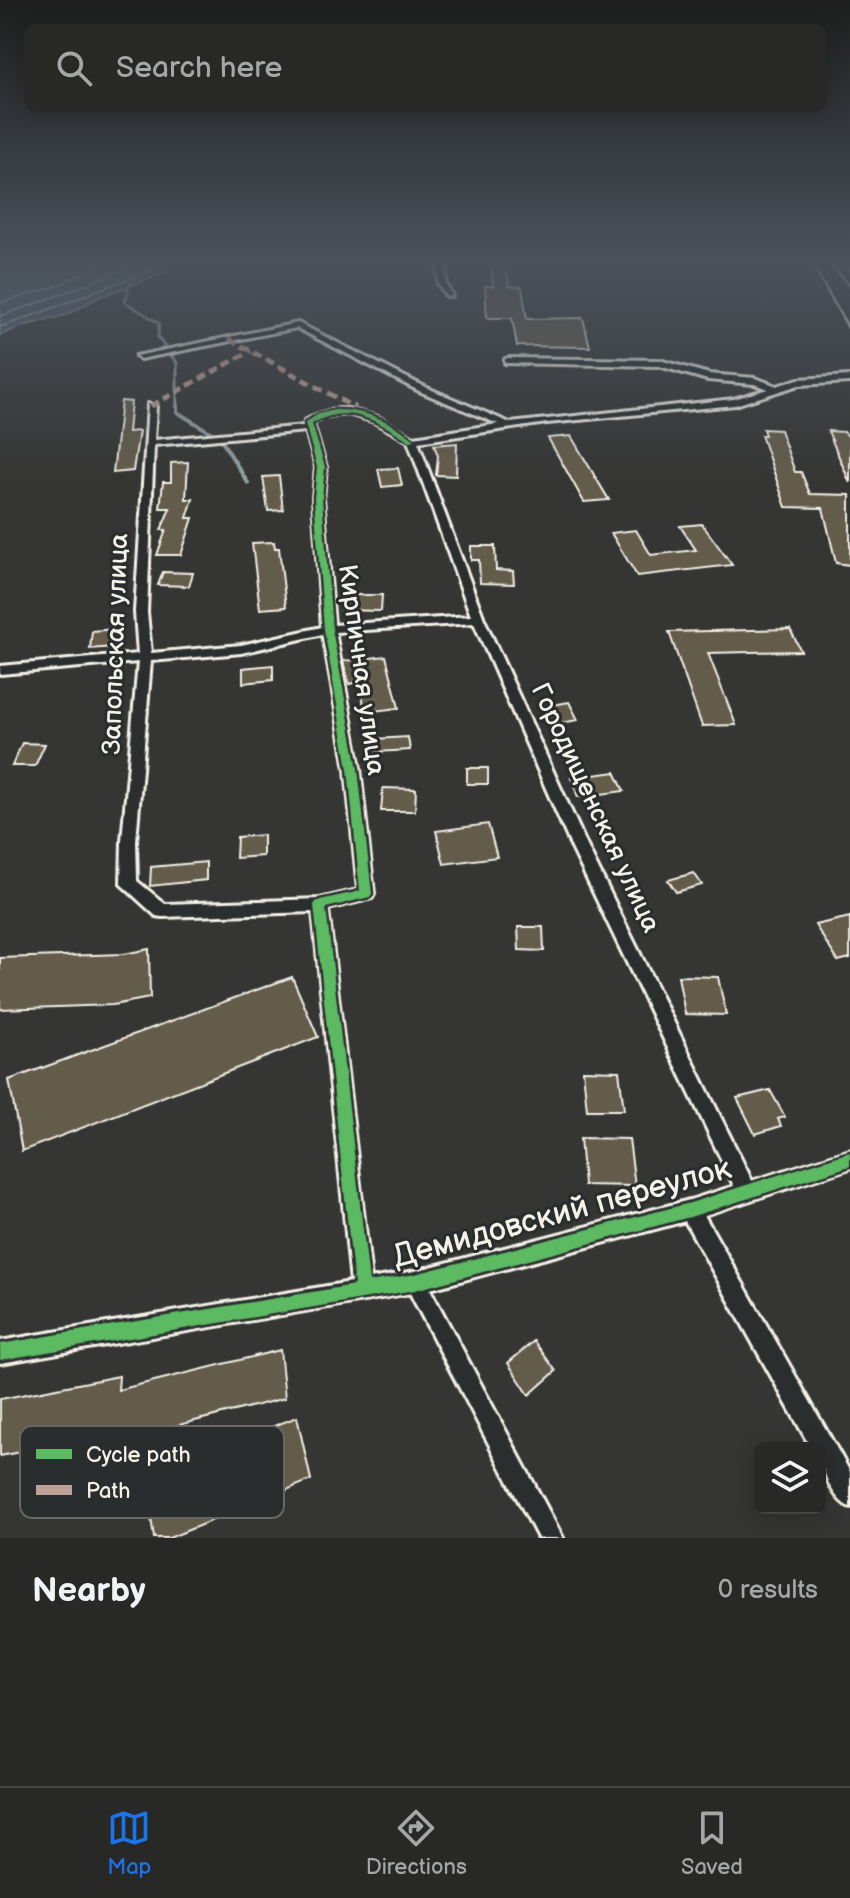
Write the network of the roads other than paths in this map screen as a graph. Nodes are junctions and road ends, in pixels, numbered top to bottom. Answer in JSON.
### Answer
{"nodes":[{"id":1,"x":259,"y":333,"type":"edge"},
{"id":2,"x":313,"y":333,"type":"edge"},
{"id":3,"x":140,"y":356,"type":"dead end"},
{"id":4,"x":508,"y":361,"type":"dead end"},
{"id":5,"x":850,"y":379,"type":"edge"},
{"id":6,"x":776,"y":388,"type":"junction"},
{"id":7,"x":151,"y":406,"type":"dead end"},
{"id":8,"x":507,"y":425,"type":"junction"},
{"id":9,"x":308,"y":428,"type":"junction"},
{"id":10,"x":412,"y":440,"type":"junction"},
{"id":11,"x":150,"y":443,"type":"junction"},
{"id":12,"x":478,"y":619,"type":"junction"},
{"id":13,"x":328,"y":629,"type":"junction"},
{"id":14,"x":145,"y":658,"type":"junction"},
{"id":15,"x":0,"y":670,"type":"edge"},
{"id":16,"x":320,"y":905,"type":"junction"},
{"id":17,"x":850,"y":1159,"type":"edge"},
{"id":18,"x":747,"y":1192,"type":"junction"},
{"id":19,"x":690,"y":1210,"type":"junction"},
{"id":20,"x":415,"y":1282,"type":"junction"},
{"id":21,"x":362,"y":1291,"type":"junction"},
{"id":22,"x":0,"y":1352,"type":"edge"},
{"id":23,"x":850,"y":1495,"type":"edge"},
{"id":24,"x":551,"y":1538,"type":"edge"}],
"edges":[{"from":1,"to":3,"type":"street"},
{"from":2,"to":8,"type":"street"},
{"from":4,"to":6,"type":"street"},
{"from":5,"to":6,"type":"street"},
{"from":6,"to":8,"type":"street"},
{"from":7,"to":11,"type":"street","name":"Запольская улица"},
{"from":8,"to":10,"type":"street"},
{"from":9,"to":10,"type":"street"},
{"from":9,"to":11,"type":"street"},
{"from":9,"to":13,"type":"street","name":"Кирпичная улица"},
{"from":10,"to":12,"type":"street","name":"Городищенская улица"},
{"from":11,"to":14,"type":"street","name":"Запольская улица"},
{"from":12,"to":13,"type":"street"},
{"from":12,"to":18,"type":"street","name":"Городищенская улица"},
{"from":13,"to":14,"type":"street"},
{"from":13,"to":16,"type":"street","name":"Кирпичная улица"},
{"from":14,"to":15,"type":"street"},
{"from":14,"to":16,"type":"street","name":"Запольская улица"},
{"from":16,"to":21,"type":"street"},
{"from":17,"to":18,"type":"street","name":"Демидовский переулок"},
{"from":18,"to":19,"type":"street","name":"Демидовский переулок"},
{"from":19,"to":20,"type":"street","name":"Демидовский переулок"},
{"from":19,"to":23,"type":"street"},
{"from":20,"to":21,"type":"street","name":"Демидовский переулок"},
{"from":20,"to":24,"type":"street"},
{"from":21,"to":22,"type":"street","name":"Демидовский переулок"}]}
